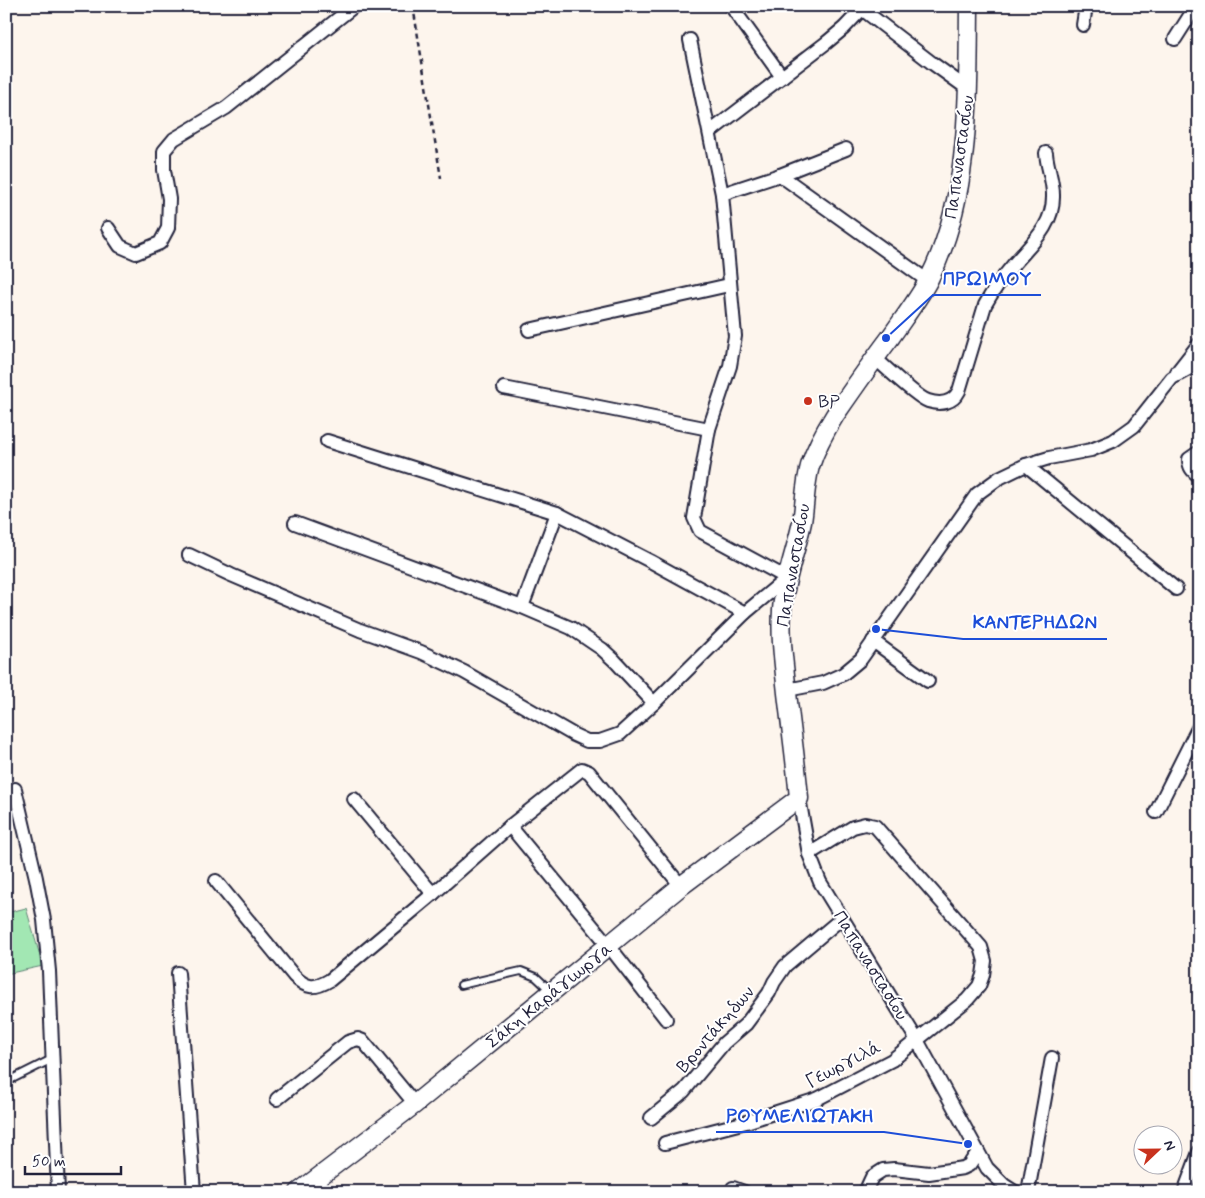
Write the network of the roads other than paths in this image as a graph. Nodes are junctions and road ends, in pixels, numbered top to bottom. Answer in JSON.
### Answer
{"nodes":[{"id":1,"x":354,"y":6,"type":"edge"},
{"id":2,"x":731,"y":6,"type":"edge"},
{"id":3,"x":969,"y":6,"type":"edge"},
{"id":4,"x":1086,"y":6,"type":"edge"},
{"id":5,"x":1196,"y":6,"type":"edge"},
{"id":6,"x":860,"y":8,"type":"edge"},
{"id":7,"x":1083,"y":25,"type":"dead end"},
{"id":8,"x":1175,"y":39,"type":"dead end"},
{"id":9,"x":690,"y":40,"type":"dead end"},
{"id":10,"x":782,"y":77,"type":"junction"},
{"id":11,"x":968,"y":89,"type":"junction"},
{"id":12,"x":710,"y":132,"type":"junction"},
{"id":13,"x":846,"y":149,"type":"dead end"},
{"id":14,"x":1046,"y":153,"type":"dead end"},
{"id":15,"x":780,"y":175,"type":"junction"},
{"id":16,"x":722,"y":194,"type":"junction"},
{"id":17,"x":108,"y":228,"type":"dead end"},
{"id":18,"x":928,"y":281,"type":"junction"},
{"id":19,"x":729,"y":285,"type":"junction"},
{"id":20,"x":529,"y":330,"type":"dead end"},
{"id":21,"x":1199,"y":344,"type":"edge"},
{"id":22,"x":875,"y":358,"type":"junction"},
{"id":23,"x":1199,"y":363,"type":"edge"},
{"id":24,"x":1172,"y":378,"type":"junction"},
{"id":25,"x":504,"y":388,"type":"dead end"},
{"id":26,"x":709,"y":429,"type":"junction"},
{"id":27,"x":328,"y":441,"type":"dead end"},
{"id":28,"x":1199,"y":452,"type":"edge"},
{"id":29,"x":1026,"y":465,"type":"junction"},
{"id":30,"x":1199,"y":476,"type":"edge"},
{"id":31,"x":557,"y":513,"type":"junction"},
{"id":32,"x":295,"y":523,"type":"dead end"},
{"id":33,"x":189,"y":554,"type":"dead end"},
{"id":34,"x":787,"y":578,"type":"junction"},
{"id":35,"x":1176,"y":589,"type":"dead end"},
{"id":36,"x":522,"y":607,"type":"junction"},
{"id":37,"x":745,"y":613,"type":"junction"},
{"id":38,"x":873,"y":641,"type":"junction"},
{"id":39,"x":928,"y":681,"type":"dead end"},
{"id":40,"x":787,"y":690,"type":"junction"},
{"id":41,"x":654,"y":703,"type":"junction"},
{"id":42,"x":1199,"y":726,"type":"edge"},
{"id":43,"x":15,"y":790,"type":"dead end"},
{"id":44,"x":799,"y":798,"type":"junction"},
{"id":45,"x":354,"y":799,"type":"dead end"},
{"id":46,"x":1156,"y":812,"type":"dead end"},
{"id":47,"x":510,"y":826,"type":"junction"},
{"id":48,"x":809,"y":854,"type":"junction"},
{"id":49,"x":216,"y":881,"type":"dead end"},
{"id":50,"x":681,"y":886,"type":"junction"},
{"id":51,"x":434,"y":894,"type":"junction"},
{"id":52,"x":842,"y":918,"type":"junction"},
{"id":53,"x":609,"y":946,"type":"junction"},
{"id":54,"x":178,"y":973,"type":"dead end"},
{"id":55,"x":461,"y":986,"type":"dead end"},
{"id":56,"x":552,"y":993,"type":"junction"},
{"id":57,"x":666,"y":1019,"type":"dead end"},
{"id":58,"x":917,"y":1040,"type":"junction"},
{"id":59,"x":1052,"y":1058,"type":"dead end"},
{"id":60,"x":52,"y":1059,"type":"junction"},
{"id":61,"x":6,"y":1082,"type":"edge"},
{"id":62,"x":277,"y":1099,"type":"dead end"},
{"id":63,"x":415,"y":1104,"type":"junction"},
{"id":64,"x":651,"y":1118,"type":"dead end"},
{"id":65,"x":665,"y":1143,"type":"dead end"},
{"id":66,"x":978,"y":1152,"type":"junction"},
{"id":67,"x":1199,"y":1152,"type":"edge"},
{"id":68,"x":1007,"y":1190,"type":"edge"},
{"id":69,"x":58,"y":1192,"type":"edge"},
{"id":70,"x":194,"y":1192,"type":"edge"},
{"id":71,"x":299,"y":1192,"type":"edge"},
{"id":72,"x":865,"y":1192,"type":"edge"},
{"id":73,"x":1028,"y":1192,"type":"edge"},
{"id":74,"x":1184,"y":1192,"type":"edge"}],
"edges":[{"from":1,"to":17,"type":"street"},
{"from":2,"to":10,"type":"street"},
{"from":3,"to":11,"type":"street","name":"Παπαναστασίου"},
{"from":4,"to":7,"type":"street"},
{"from":5,"to":8,"type":"street"},
{"from":6,"to":10,"type":"street"},
{"from":6,"to":11,"type":"street"},
{"from":9,"to":12,"type":"street"},
{"from":10,"to":12,"type":"street"},
{"from":11,"to":18,"type":"street","name":"Παπαναστασίου"},
{"from":12,"to":16,"type":"street"},
{"from":13,"to":15,"type":"street"},
{"from":14,"to":22,"type":"street"},
{"from":15,"to":16,"type":"street"},
{"from":15,"to":18,"type":"street"},
{"from":16,"to":19,"type":"street"},
{"from":18,"to":22,"type":"street","name":"Παπαναστασίου"},
{"from":19,"to":20,"type":"street"},
{"from":19,"to":26,"type":"street"},
{"from":21,"to":24,"type":"street"},
{"from":22,"to":34,"type":"street","name":"Παπαναστασίου"},
{"from":23,"to":24,"type":"street"},
{"from":24,"to":29,"type":"street"},
{"from":25,"to":26,"type":"street"},
{"from":26,"to":34,"type":"street"},
{"from":27,"to":31,"type":"street"},
{"from":28,"to":30,"type":"street"},
{"from":29,"to":35,"type":"street"},
{"from":29,"to":38,"type":"street"},
{"from":31,"to":36,"type":"street"},
{"from":31,"to":37,"type":"street"},
{"from":32,"to":36,"type":"street"},
{"from":33,"to":41,"type":"street"},
{"from":34,"to":37,"type":"street"},
{"from":34,"to":40,"type":"street","name":"Παπαναστασίου"},
{"from":36,"to":41,"type":"street"},
{"from":37,"to":41,"type":"street"},
{"from":38,"to":39,"type":"street"},
{"from":38,"to":40,"type":"street"},
{"from":40,"to":44,"type":"street","name":"Παπαναστασίου"},
{"from":42,"to":46,"type":"street"},
{"from":43,"to":60,"type":"street"},
{"from":44,"to":48,"type":"street","name":"Παπαναστασίου"},
{"from":44,"to":50,"type":"street","name":"Σάκη Καράγιωργα"},
{"from":45,"to":51,"type":"street"},
{"from":47,"to":50,"type":"street"},
{"from":47,"to":51,"type":"street"},
{"from":47,"to":53,"type":"street"},
{"from":48,"to":52,"type":"street","name":"Παπαναστασίου"},
{"from":48,"to":58,"type":"street","name":"Γεωργιλά"},
{"from":49,"to":51,"type":"street"},
{"from":50,"to":53,"type":"street","name":"Σάκη Καράγιωργα"},
{"from":52,"to":58,"type":"street","name":"Παπαναστασίου"},
{"from":52,"to":64,"type":"street","name":"Βροντάκηδων"},
{"from":53,"to":56,"type":"street","name":"Σάκη Καράγιωργα"},
{"from":53,"to":57,"type":"street"},
{"from":54,"to":70,"type":"street"},
{"from":55,"to":56,"type":"lane"},
{"from":56,"to":63,"type":"street","name":"Σάκη Καράγιωργα"},
{"from":58,"to":65,"type":"street","name":"Γεωργιλά"},
{"from":58,"to":66,"type":"street","name":"Παπαναστασίου"},
{"from":59,"to":73,"type":"street"},
{"from":60,"to":61,"type":"lane"},
{"from":60,"to":69,"type":"street"},
{"from":62,"to":63,"type":"street"},
{"from":63,"to":71,"type":"street","name":"Σάκη Καράγιωργα"},
{"from":66,"to":68,"type":"street","name":"Παπαναστασίου"},
{"from":66,"to":72,"type":"street"},
{"from":67,"to":74,"type":"street"}]}
